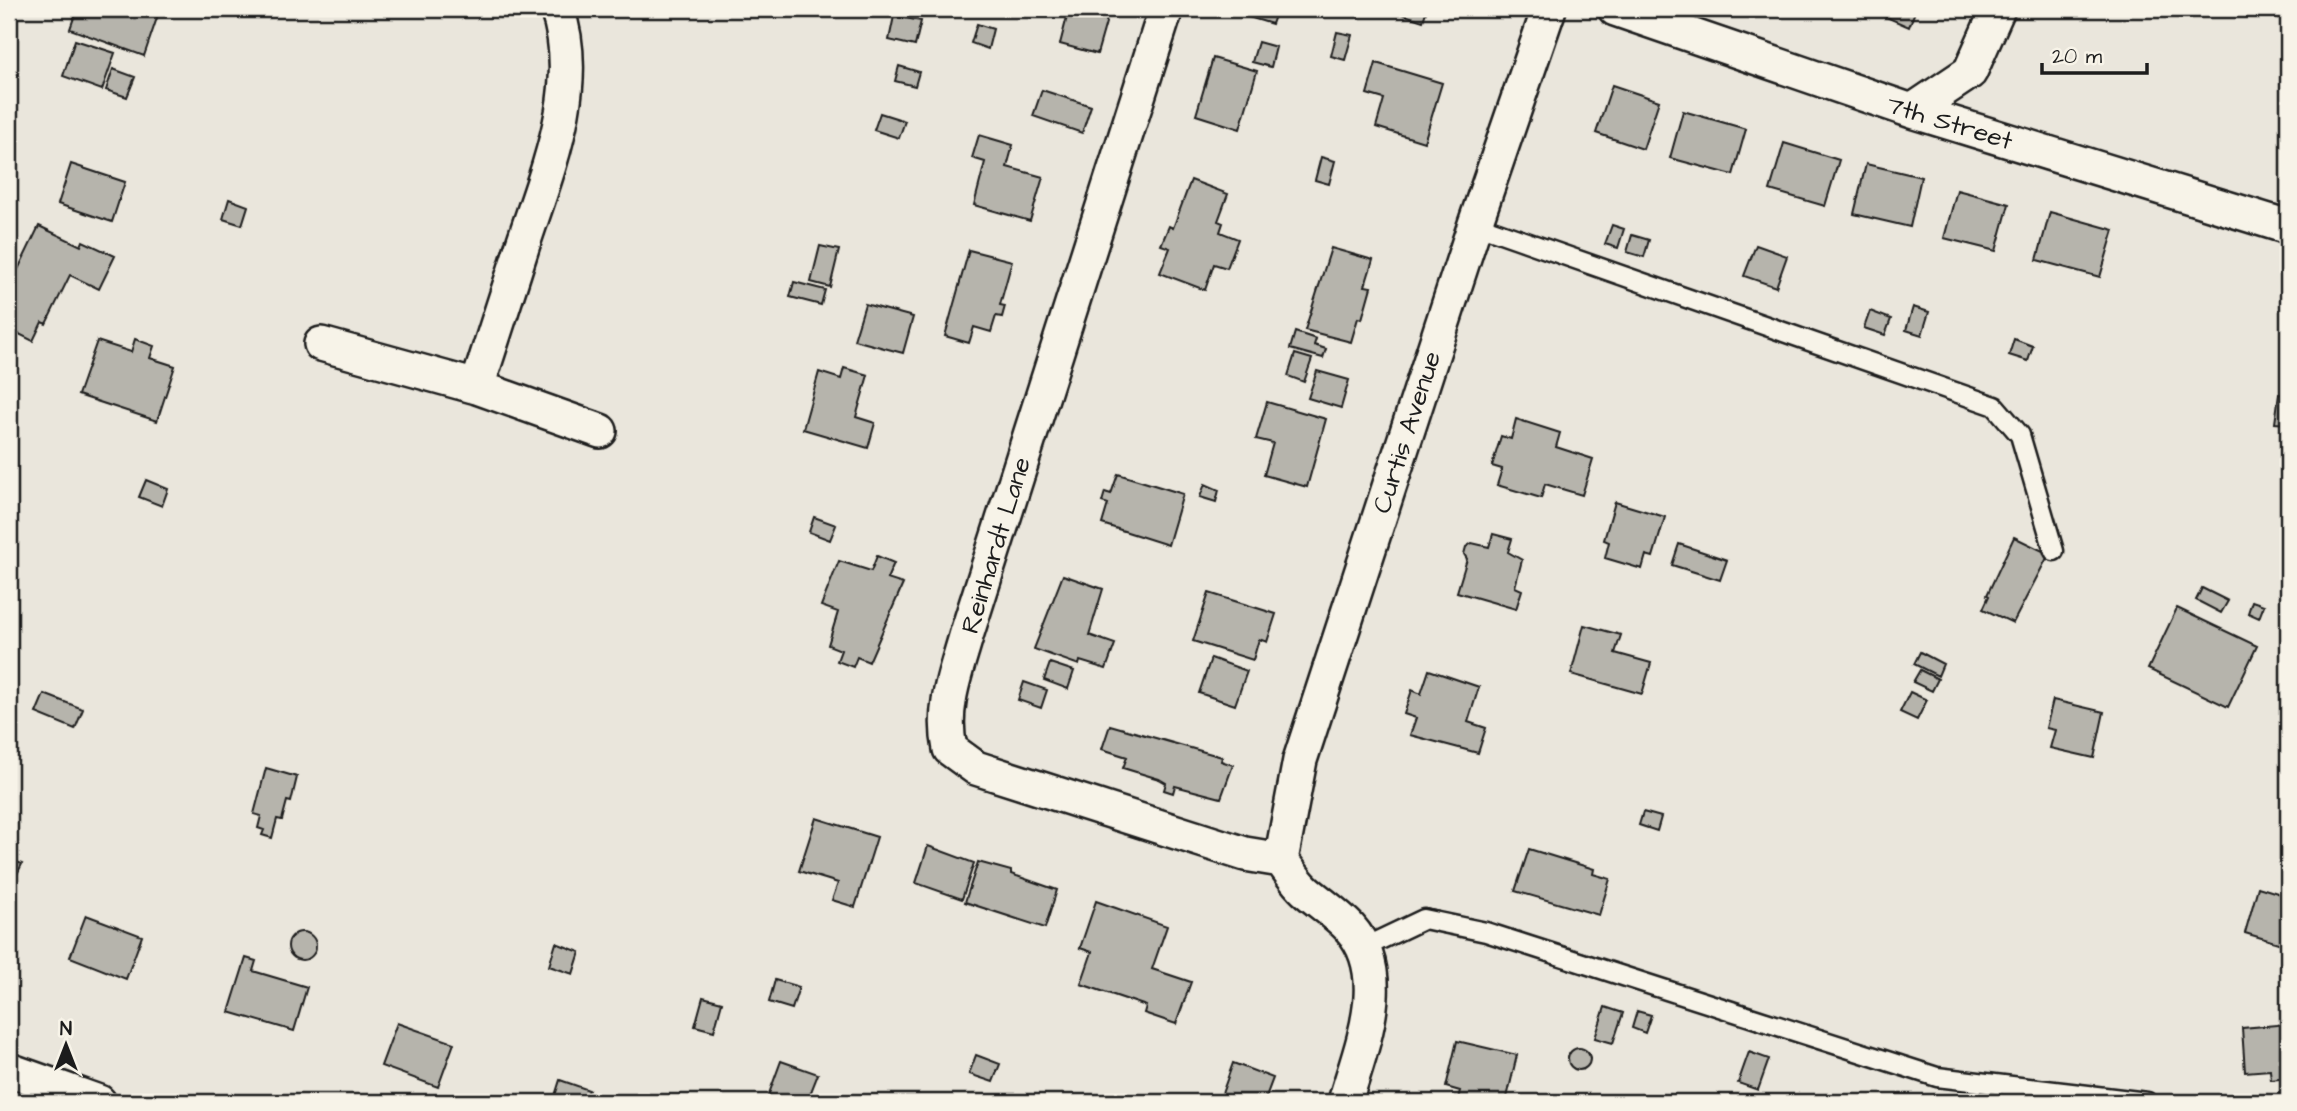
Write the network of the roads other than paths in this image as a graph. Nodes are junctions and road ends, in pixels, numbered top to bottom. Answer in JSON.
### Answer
{"nodes":[{"id":1,"x":557,"y":9,"type":"edge"},
{"id":2,"x":1166,"y":9,"type":"edge"},
{"id":3,"x":1549,"y":9,"type":"edge"},
{"id":4,"x":1615,"y":9,"type":"edge"},
{"id":5,"x":1998,"y":9,"type":"edge"},
{"id":6,"x":1912,"y":111,"type":"junction"},
{"id":7,"x":1475,"y":224,"type":"junction"},
{"id":8,"x":2288,"y":227,"type":"edge"},
{"id":9,"x":321,"y":344,"type":"dead end"},
{"id":10,"x":477,"y":387,"type":"junction"},
{"id":11,"x":600,"y":431,"type":"dead end"},
{"id":12,"x":2054,"y":551,"type":"dead end"},
{"id":13,"x":1282,"y":860,"type":"junction"},
{"id":14,"x":1365,"y":947,"type":"junction"},
{"id":15,"x":9,"y":1070,"type":"edge"},
{"id":16,"x":99,"y":1102,"type":"edge"},
{"id":17,"x":1345,"y":1102,"type":"edge"},
{"id":18,"x":2147,"y":1102,"type":"edge"}],
"edges":[{"from":1,"to":10,"type":"street"},
{"from":2,"to":13,"type":"street","name":"Reinhardt Lane"},
{"from":3,"to":7,"type":"street","name":"Curtis Avenue"},
{"from":4,"to":6,"type":"street","name":"7th Street"},
{"from":5,"to":6,"type":"street"},
{"from":6,"to":8,"type":"street","name":"7th Street"},
{"from":7,"to":12,"type":"lane"},
{"from":7,"to":13,"type":"street","name":"Curtis Avenue"},
{"from":9,"to":10,"type":"street"},
{"from":10,"to":11,"type":"street"},
{"from":13,"to":14,"type":"street"},
{"from":14,"to":17,"type":"street"},
{"from":14,"to":18,"type":"lane"},
{"from":15,"to":16,"type":"street"}]}
